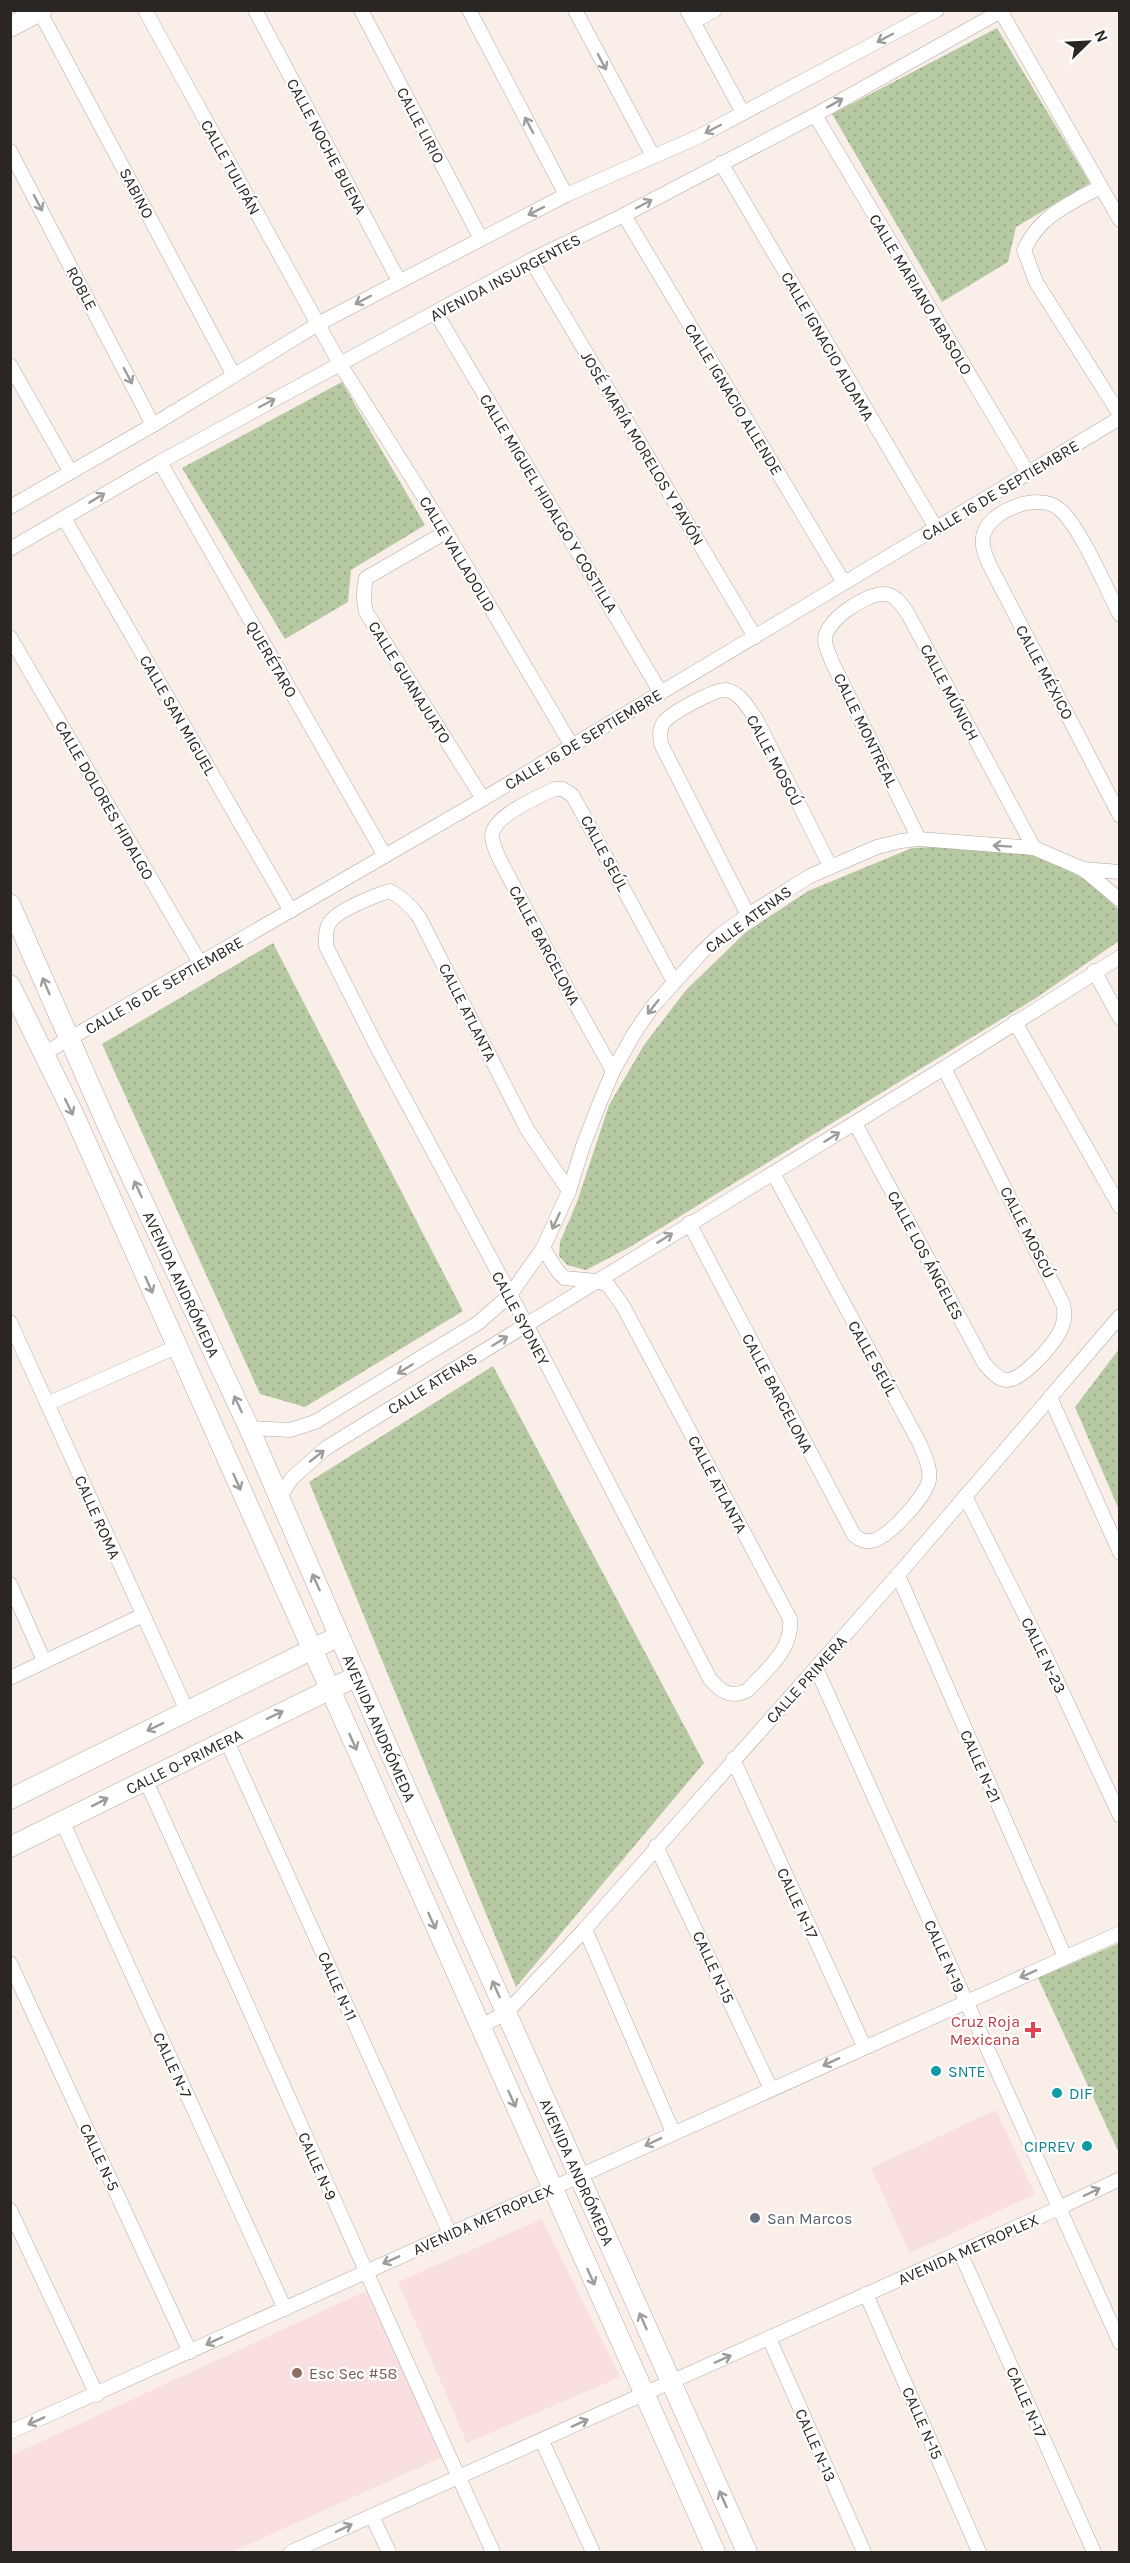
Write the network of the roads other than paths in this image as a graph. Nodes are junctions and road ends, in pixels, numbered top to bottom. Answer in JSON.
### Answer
{"nodes":[{"id":1,"x":145,"y":10,"type":"edge"},
{"id":2,"x":255,"y":10,"type":"edge"},
{"id":3,"x":361,"y":10,"type":"edge"},
{"id":4,"x":469,"y":10,"type":"edge"},
{"id":5,"x":575,"y":10,"type":"edge"},
{"id":6,"x":715,"y":10,"type":"edge"},
{"id":7,"x":937,"y":10,"type":"edge"},
{"id":8,"x":41,"y":11,"type":"edge"},
{"id":9,"x":1001,"y":11,"type":"edge"},
{"id":10,"x":690,"y":16,"type":"edge"},
{"id":11,"x":10,"y":27,"type":"edge"},
{"id":12,"x":743,"y":113,"type":"junction"},
{"id":13,"x":814,"y":115,"type":"junction"},
{"id":14,"x":10,"y":151,"type":"edge"},
{"id":15,"x":653,"y":156,"type":"junction"},
{"id":16,"x":720,"y":163,"type":"junction"},
{"id":17,"x":1100,"y":187,"type":"junction"},
{"id":18,"x":566,"y":195,"type":"junction"},
{"id":19,"x":624,"y":215,"type":"junction"},
{"id":20,"x":1119,"y":220,"type":"edge"},
{"id":21,"x":481,"y":239,"type":"junction"},
{"id":22,"x":531,"y":260,"type":"junction"},
{"id":23,"x":399,"y":281,"type":"junction"},
{"id":24,"x":436,"y":314,"type":"junction"},
{"id":25,"x":318,"y":324,"type":"junction"},
{"id":26,"x":340,"y":364,"type":"junction"},
{"id":27,"x":10,"y":365,"type":"edge"},
{"id":28,"x":233,"y":374,"type":"junction"},
{"id":29,"x":1119,"y":417,"type":"edge"},
{"id":30,"x":153,"y":425,"type":"junction"},
{"id":31,"x":160,"y":462,"type":"junction"},
{"id":32,"x":70,"y":471,"type":"junction"},
{"id":33,"x":1028,"y":473,"type":"junction"},
{"id":34,"x":10,"y":507,"type":"edge"},
{"id":35,"x":64,"y":518,"type":"junction"},
{"id":36,"x":936,"y":528,"type":"junction"},
{"id":37,"x":446,"y":532,"type":"junction"},
{"id":38,"x":10,"y":549,"type":"edge"},
{"id":39,"x":844,"y":583,"type":"junction"},
{"id":40,"x":1119,"y":615,"type":"edge"},
{"id":41,"x":834,"y":620,"type":"joint"},
{"id":42,"x":10,"y":637,"type":"edge"},
{"id":43,"x":755,"y":637,"type":"junction"},
{"id":44,"x":661,"y":693,"type":"junction"},
{"id":45,"x":572,"y":746,"type":"junction"},
{"id":46,"x":483,"y":799,"type":"junction"},
{"id":47,"x":1119,"y":816,"type":"edge"},
{"id":48,"x":502,"y":818,"type":"joint"},
{"id":49,"x":919,"y":839,"type":"junction"},
{"id":50,"x":1034,"y":848,"type":"junction"},
{"id":51,"x":385,"y":856,"type":"junction"},
{"id":52,"x":830,"y":866,"type":"junction"},
{"id":53,"x":1083,"y":869,"type":"junction"},
{"id":54,"x":1119,"y":872,"type":"edge"},
{"id":55,"x":1119,"y":900,"type":"edge"},
{"id":56,"x":10,"y":904,"type":"edge"},
{"id":57,"x":291,"y":911,"type":"junction"},
{"id":58,"x":748,"y":915,"type":"junction"},
{"id":59,"x":336,"y":917,"type":"joint"},
{"id":60,"x":1119,"y":957,"type":"edge"},
{"id":61,"x":200,"y":963,"type":"junction"},
{"id":62,"x":1094,"y":971,"type":"junction"},
{"id":63,"x":674,"y":982,"type":"junction"},
{"id":64,"x":10,"y":986,"type":"edge"},
{"id":65,"x":1119,"y":1018,"type":"edge"},
{"id":66,"x":1015,"y":1022,"type":"junction"},
{"id":67,"x":69,"y":1040,"type":"junction"},
{"id":68,"x":44,"y":1054,"type":"junction"},
{"id":69,"x":944,"y":1068,"type":"junction"},
{"id":70,"x":613,"y":1071,"type":"junction"},
{"id":71,"x":855,"y":1123,"type":"junction"},
{"id":72,"x":773,"y":1173,"type":"junction"},
{"id":73,"x":569,"y":1191,"type":"junction"},
{"id":74,"x":1119,"y":1207,"type":"edge"},
{"id":75,"x":689,"y":1223,"type":"junction"},
{"id":76,"x":543,"y":1248,"type":"junction"},
{"id":77,"x":597,"y":1281,"type":"junction"},
{"id":78,"x":510,"y":1295,"type":"junction"},
{"id":79,"x":1119,"y":1316,"type":"edge"},
{"id":80,"x":10,"y":1322,"type":"edge"},
{"id":81,"x":526,"y":1324,"type":"junction"},
{"id":82,"x":176,"y":1347,"type":"junction"},
{"id":83,"x":434,"y":1351,"type":"junction"},
{"id":84,"x":447,"y":1373,"type":"junction"},
{"id":85,"x":1005,"y":1380,"type":"joint"},
{"id":86,"x":1050,"y":1397,"type":"junction"},
{"id":87,"x":47,"y":1404,"type":"junction"},
{"id":88,"x":249,"y":1428,"type":"junction"},
{"id":89,"x":965,"y":1496,"type":"junction"},
{"id":90,"x":278,"y":1499,"type":"junction"},
{"id":91,"x":883,"y":1537,"type":"joint"},
{"id":92,"x":1119,"y":1553,"type":"edge"},
{"id":93,"x":897,"y":1575,"type":"junction"},
{"id":94,"x":10,"y":1584,"type":"edge"},
{"id":95,"x":142,"y":1615,"type":"junction"},
{"id":96,"x":339,"y":1636,"type":"junction"},
{"id":97,"x":312,"y":1650,"type":"junction"},
{"id":98,"x":44,"y":1661,"type":"junction"},
{"id":99,"x":816,"y":1668,"type":"junction"},
{"id":100,"x":357,"y":1676,"type":"junction"},
{"id":101,"x":10,"y":1678,"type":"edge"},
{"id":102,"x":329,"y":1689,"type":"junction"},
{"id":103,"x":748,"y":1690,"type":"joint"},
{"id":104,"x":186,"y":1711,"type":"junction"},
{"id":105,"x":226,"y":1738,"type":"junction"},
{"id":106,"x":733,"y":1759,"type":"junction"},
{"id":107,"x":145,"y":1779,"type":"junction"},
{"id":108,"x":10,"y":1799,"type":"edge"},
{"id":109,"x":1119,"y":1816,"type":"edge"},
{"id":110,"x":62,"y":1821,"type":"junction"},
{"id":111,"x":657,"y":1846,"type":"junction"},
{"id":112,"x":10,"y":1847,"type":"edge"},
{"id":113,"x":585,"y":1929,"type":"junction"},
{"id":114,"x":1119,"y":1933,"type":"edge"},
{"id":115,"x":1065,"y":1957,"type":"junction"},
{"id":116,"x":10,"y":1963,"type":"edge"},
{"id":117,"x":965,"y":2002,"type":"junction"},
{"id":118,"x":506,"y":2013,"type":"junction"},
{"id":119,"x":479,"y":2027,"type":"junction"},
{"id":120,"x":864,"y":2046,"type":"junction"},
{"id":121,"x":771,"y":2089,"type":"junction"},
{"id":122,"x":673,"y":2132,"type":"junction"},
{"id":123,"x":578,"y":2176,"type":"junction"},
{"id":124,"x":1119,"y":2179,"type":"edge"},
{"id":125,"x":552,"y":2188,"type":"junction"},
{"id":126,"x":1059,"y":2208,"type":"junction"},
{"id":127,"x":10,"y":2210,"type":"edge"},
{"id":128,"x":450,"y":2234,"type":"junction"},
{"id":129,"x":960,"y":2252,"type":"junction"},
{"id":130,"x":365,"y":2272,"type":"junction"},
{"id":131,"x":866,"y":2294,"type":"junction"},
{"id":132,"x":285,"y":2309,"type":"junction"},
{"id":133,"x":769,"y":2338,"type":"junction"},
{"id":134,"x":1119,"y":2343,"type":"edge"},
{"id":135,"x":190,"y":2352,"type":"junction"},
{"id":136,"x":670,"y":2383,"type":"junction"},
{"id":137,"x":97,"y":2395,"type":"junction"},
{"id":138,"x":643,"y":2395,"type":"junction"},
{"id":139,"x":10,"y":2432,"type":"edge"},
{"id":140,"x":542,"y":2440,"type":"junction"},
{"id":141,"x":458,"y":2477,"type":"junction"},
{"id":142,"x":372,"y":2516,"type":"junction"},
{"id":143,"x":291,"y":2553,"type":"edge"},
{"id":144,"x":389,"y":2553,"type":"edge"},
{"id":145,"x":493,"y":2553,"type":"edge"},
{"id":146,"x":593,"y":2553,"type":"edge"},
{"id":147,"x":715,"y":2553,"type":"edge"},
{"id":148,"x":747,"y":2553,"type":"edge"},
{"id":149,"x":864,"y":2553,"type":"edge"},
{"id":150,"x":979,"y":2553,"type":"edge"},
{"id":151,"x":1094,"y":2553,"type":"edge"}],
"edges":[{"from":1,"to":25,"type":"street","name":"CALLE TULIPÁN"},
{"from":2,"to":23,"type":"street","name":"CALLE NOCHE BUENA"},
{"from":3,"to":21,"type":"street","name":"CALLE LIRIO"},
{"from":18,"to":4,"type":"street","one_way":true},
{"from":5,"to":15,"type":"street","one_way":true},
{"from":6,"to":10,"type":"street"},
{"from":7,"to":12,"type":"street","one_way":true},
{"from":8,"to":11,"type":"street"},
{"from":8,"to":28,"type":"street","name":"SABINO"},
{"from":13,"to":9,"type":"street","name":"AVENIDA INSURGENTES","one_way":true},
{"from":9,"to":17,"type":"street"},
{"from":10,"to":12,"type":"street"},
{"from":12,"to":15,"type":"street","one_way":true},
{"from":13,"to":16,"type":"street","name":"AVENIDA INSURGENTES"},
{"from":13,"to":33,"type":"street","name":"CALLE MARIANO ABASOLO"},
{"from":14,"to":30,"type":"street","name":"ROBLE","one_way":true},
{"from":15,"to":18,"type":"street"},
{"from":19,"to":16,"type":"street","name":"AVENIDA INSURGENTES","one_way":true},
{"from":16,"to":36,"type":"street","name":"CALLE IGNACIO ALDAMA"},
{"from":17,"to":20,"type":"street"},
{"from":17,"to":29,"type":"street"},
{"from":18,"to":21,"type":"street","one_way":true},
{"from":19,"to":22,"type":"street","name":"AVENIDA INSURGENTES"},
{"from":19,"to":39,"type":"street","name":"CALLE IGNACIO ALLENDE"},
{"from":21,"to":23,"type":"street"},
{"from":22,"to":24,"type":"street","name":"AVENIDA INSURGENTES"},
{"from":22,"to":43,"type":"street","name":"JOSÉ MARÍA MORELOS Y PAVÓN"},
{"from":23,"to":25,"type":"street","one_way":true},
{"from":24,"to":26,"type":"street","name":"AVENIDA INSURGENTES"},
{"from":24,"to":44,"type":"street","name":"CALLE MIGUEL HIDALGO Y COSTILLA"},
{"from":25,"to":26,"type":"street","name":"CALLE TULIPÁN"},
{"from":25,"to":28,"type":"street"},
{"from":31,"to":26,"type":"street","name":"AVENIDA INSURGENTES","one_way":true},
{"from":26,"to":37,"type":"street","name":"CALLE VALLADOLID"},
{"from":27,"to":32,"type":"street"},
{"from":28,"to":30,"type":"street"},
{"from":29,"to":33,"type":"street","name":"CALLE 16 DE SEPTIEMBRE"},
{"from":30,"to":32,"type":"street"},
{"from":35,"to":31,"type":"street","name":"AVENIDA INSURGENTES","one_way":true},
{"from":31,"to":51,"type":"street","name":"QUERÉTARO"},
{"from":32,"to":34,"type":"street"},
{"from":33,"to":36,"type":"street","name":"CALLE 16 DE SEPTIEMBRE"},
{"from":35,"to":38,"type":"street","name":"AVENIDA INSURGENTES"},
{"from":35,"to":57,"type":"street","name":"CALLE SAN MIGUEL"},
{"from":36,"to":39,"type":"street","name":"CALLE 16 DE SEPTIEMBRE"},
{"from":37,"to":45,"type":"street","name":"CALLE VALLADOLID"},
{"from":37,"to":46,"type":"street","name":"CALLE GUANAJUATO"},
{"from":39,"to":43,"type":"street","name":"CALLE 16 DE SEPTIEMBRE"},
{"from":40,"to":47,"type":"street","name":"CALLE MÉXICO"},
{"from":41,"to":49,"type":"street","name":"CALLE MONTREAL"},
{"from":41,"to":50,"type":"street","name":"CALLE MÚNICH"},
{"from":42,"to":61,"type":"street","name":"CALLE DOLORES HIDALGO"},
{"from":43,"to":44,"type":"street","name":"CALLE 16 DE SEPTIEMBRE"},
{"from":44,"to":45,"type":"street","name":"CALLE 16 DE SEPTIEMBRE"},
{"from":45,"to":46,"type":"street","name":"CALLE 16 DE SEPTIEMBRE"},
{"from":46,"to":51,"type":"street","name":"CALLE 16 DE SEPTIEMBRE"},
{"from":48,"to":63,"type":"street","name":"CALLE SEÚL"},
{"from":48,"to":70,"type":"street","name":"CALLE BARCELONA"},
{"from":50,"to":49,"type":"street","name":"CALLE ATENAS","one_way":true},
{"from":49,"to":52,"type":"street","name":"CALLE ATENAS"},
{"from":50,"to":53,"type":"street","name":"CALLE ATENAS"},
{"from":51,"to":57,"type":"street","name":"CALLE 16 DE SEPTIEMBRE"},
{"from":52,"to":58,"type":"street","name":"CALLE ATENAS"},
{"from":52,"to":58,"type":"street","name":"CALLE MOSCÚ"},
{"from":53,"to":54,"type":"street","name":"CALLE ATENAS"},
{"from":53,"to":55,"type":"street","name":"CALLE ATENAS"},
{"from":67,"to":56,"type":"street","name":"AVENIDA ANDRÓMEDA","one_way":true},
{"from":57,"to":61,"type":"street","name":"CALLE 16 DE SEPTIEMBRE"},
{"from":58,"to":63,"type":"street","name":"CALLE ATENAS"},
{"from":59,"to":73,"type":"street","name":"CALLE ATLANTA"},
{"from":59,"to":78,"type":"street","name":"CALLE SYDNEY"},
{"from":60,"to":62,"type":"street","name":"CALLE ATENAS"},
{"from":61,"to":67,"type":"street","name":"CALLE 16 DE SEPTIEMBRE"},
{"from":62,"to":65,"type":"street"},
{"from":62,"to":66,"type":"street","name":"CALLE ATENAS"},
{"from":63,"to":70,"type":"street","name":"CALLE ATENAS","one_way":true},
{"from":64,"to":68,"type":"street","name":"AVENIDA ANDRÓMEDA"},
{"from":66,"to":69,"type":"street","name":"CALLE ATENAS"},
{"from":66,"to":74,"type":"street"},
{"from":67,"to":68,"type":"street","name":"CALLE 16 DE SEPTIEMBRE"},
{"from":88,"to":67,"type":"street","name":"AVENIDA ANDRÓMEDA","one_way":true},
{"from":68,"to":82,"type":"street","name":"AVENIDA ANDRÓMEDA","one_way":true},
{"from":69,"to":71,"type":"street","name":"CALLE ATENAS"},
{"from":69,"to":85,"type":"street","name":"CALLE MOSCÚ"},
{"from":70,"to":73,"type":"street","name":"CALLE ATENAS"},
{"from":72,"to":71,"type":"street","name":"CALLE ATENAS","one_way":true},
{"from":71,"to":85,"type":"street","name":"CALLE LOS ÁNGELES"},
{"from":72,"to":75,"type":"street","name":"CALLE ATENAS"},
{"from":72,"to":91,"type":"street","name":"CALLE SEÚL"},
{"from":73,"to":76,"type":"street","name":"CALLE ATENAS","one_way":true},
{"from":77,"to":75,"type":"street","name":"CALLE ATENAS","one_way":true},
{"from":75,"to":91,"type":"street","name":"CALLE BARCELONA"},
{"from":76,"to":77,"type":"street"},
{"from":76,"to":78,"type":"street","name":"CALLE ATENAS"},
{"from":77,"to":81,"type":"street","name":"CALLE ATENAS"},
{"from":77,"to":103,"type":"street","name":"CALLE ATLANTA"},
{"from":78,"to":81,"type":"street","name":"CALLE SYDNEY"},
{"from":78,"to":83,"type":"street","name":"CALLE ATENAS"},
{"from":79,"to":86,"type":"street","name":"CALLE PRIMERA"},
{"from":80,"to":87,"type":"street","name":"CALLE ROMA"},
{"from":84,"to":81,"type":"street","name":"CALLE ATENAS","one_way":true},
{"from":81,"to":103,"type":"street","name":"CALLE SYDNEY"},
{"from":82,"to":87,"type":"street"},
{"from":82,"to":97,"type":"street","name":"AVENIDA ANDRÓMEDA","one_way":true},
{"from":83,"to":84,"type":"street"},
{"from":83,"to":88,"type":"street","name":"CALLE ATENAS","one_way":true},
{"from":90,"to":84,"type":"street","name":"CALLE ATENAS","one_way":true},
{"from":86,"to":89,"type":"street","name":"CALLE PRIMERA"},
{"from":86,"to":92,"type":"street"},
{"from":87,"to":95,"type":"street","name":"CALLE ROMA"},
{"from":88,"to":90,"type":"street","name":"AVENIDA ANDRÓMEDA"},
{"from":89,"to":93,"type":"street","name":"CALLE PRIMERA"},
{"from":89,"to":109,"type":"street","name":"CALLE N-23"},
{"from":96,"to":90,"type":"street","name":"AVENIDA ANDRÓMEDA","one_way":true},
{"from":93,"to":99,"type":"street","name":"CALLE PRIMERA"},
{"from":93,"to":115,"type":"street","name":"CALLE N-21"},
{"from":94,"to":98,"type":"street"},
{"from":95,"to":98,"type":"street"},
{"from":95,"to":104,"type":"street","name":"CALLE ROMA"},
{"from":96,"to":97,"type":"street"},
{"from":96,"to":100,"type":"street","name":"AVENIDA ANDRÓMEDA"},
{"from":97,"to":102,"type":"street","name":"AVENIDA ANDRÓMEDA"},
{"from":97,"to":104,"type":"street"},
{"from":98,"to":101,"type":"street"},
{"from":99,"to":106,"type":"street","name":"CALLE PRIMERA"},
{"from":99,"to":117,"type":"street","name":"CALLE N-19"},
{"from":100,"to":102,"type":"street","name":"CALLE O-PRIMERA"},
{"from":118,"to":100,"type":"street","name":"AVENIDA ANDRÓMEDA","one_way":true},
{"from":105,"to":102,"type":"street","name":"CALLE O-PRIMERA","one_way":true},
{"from":102,"to":119,"type":"street","name":"AVENIDA ANDRÓMEDA","one_way":true},
{"from":104,"to":108,"type":"street","one_way":true},
{"from":105,"to":107,"type":"street","name":"CALLE O-PRIMERA"},
{"from":105,"to":128,"type":"street","name":"CALLE N-11"},
{"from":106,"to":111,"type":"street","name":"CALLE PRIMERA"},
{"from":106,"to":120,"type":"street","name":"CALLE N-17"},
{"from":110,"to":107,"type":"street","name":"CALLE O-PRIMERA","one_way":true},
{"from":107,"to":130,"type":"street","name":"CALLE N-9"},
{"from":110,"to":112,"type":"street","name":"CALLE O-PRIMERA"},
{"from":110,"to":132,"type":"street","name":"CALLE N-7"},
{"from":111,"to":113,"type":"street","name":"CALLE PRIMERA"},
{"from":111,"to":121,"type":"street","name":"CALLE N-15"},
{"from":113,"to":118,"type":"street","name":"CALLE PRIMERA"},
{"from":113,"to":122,"type":"street"},
{"from":114,"to":115,"type":"street","name":"AVENIDA METROPLEX"},
{"from":115,"to":117,"type":"street","name":"AVENIDA METROPLEX","one_way":true},
{"from":116,"to":135,"type":"street","name":"CALLE N-5"},
{"from":117,"to":120,"type":"street","name":"AVENIDA METROPLEX"},
{"from":117,"to":126,"type":"street","name":"CALLE N-19"},
{"from":118,"to":119,"type":"street","name":"CALLE PRIMERA"},
{"from":118,"to":123,"type":"street","name":"AVENIDA ANDRÓMEDA"},
{"from":119,"to":125,"type":"street","name":"AVENIDA ANDRÓMEDA","one_way":true},
{"from":120,"to":121,"type":"street","name":"AVENIDA METROPLEX","one_way":true},
{"from":121,"to":122,"type":"street","name":"AVENIDA METROPLEX"},
{"from":122,"to":123,"type":"street","name":"AVENIDA METROPLEX","one_way":true},
{"from":123,"to":125,"type":"street","name":"AVENIDA METROPLEX"},
{"from":136,"to":123,"type":"street","name":"AVENIDA ANDRÓMEDA","one_way":true},
{"from":126,"to":124,"type":"street","name":"AVENIDA METROPLEX","one_way":true},
{"from":125,"to":128,"type":"street","name":"AVENIDA METROPLEX"},
{"from":125,"to":138,"type":"street","name":"AVENIDA ANDRÓMEDA","one_way":true},
{"from":126,"to":129,"type":"street","name":"AVENIDA METROPLEX"},
{"from":126,"to":134,"type":"street","name":"CALLE N-19"},
{"from":127,"to":137,"type":"street"},
{"from":128,"to":130,"type":"street","name":"AVENIDA METROPLEX","one_way":true},
{"from":129,"to":131,"type":"street","name":"AVENIDA METROPLEX"},
{"from":129,"to":151,"type":"street","name":"CALLE N-17"},
{"from":130,"to":132,"type":"street","name":"AVENIDA METROPLEX"},
{"from":130,"to":141,"type":"street","name":"CALLE N-9"},
{"from":131,"to":133,"type":"street","name":"AVENIDA METROPLEX"},
{"from":131,"to":150,"type":"street","name":"CALLE N-15"},
{"from":132,"to":135,"type":"street","name":"AVENIDA METROPLEX","one_way":true},
{"from":136,"to":133,"type":"street","name":"AVENIDA METROPLEX","one_way":true},
{"from":133,"to":149,"type":"street","name":"CALLE N-13"},
{"from":135,"to":137,"type":"street","name":"AVENIDA METROPLEX"},
{"from":136,"to":138,"type":"street","name":"AVENIDA METROPLEX"},
{"from":148,"to":136,"type":"street","name":"AVENIDA ANDRÓMEDA","one_way":true},
{"from":137,"to":139,"type":"street","name":"AVENIDA METROPLEX","one_way":true},
{"from":140,"to":138,"type":"street","name":"AVENIDA METROPLEX","one_way":true},
{"from":138,"to":147,"type":"street","name":"AVENIDA ANDRÓMEDA"},
{"from":140,"to":141,"type":"street","name":"AVENIDA METROPLEX"},
{"from":140,"to":146,"type":"street"},
{"from":141,"to":142,"type":"street","name":"AVENIDA METROPLEX"},
{"from":141,"to":145,"type":"street","name":"CALLE N-9"},
{"from":143,"to":142,"type":"street","name":"AVENIDA METROPLEX","one_way":true},
{"from":142,"to":144,"type":"street"}]}
